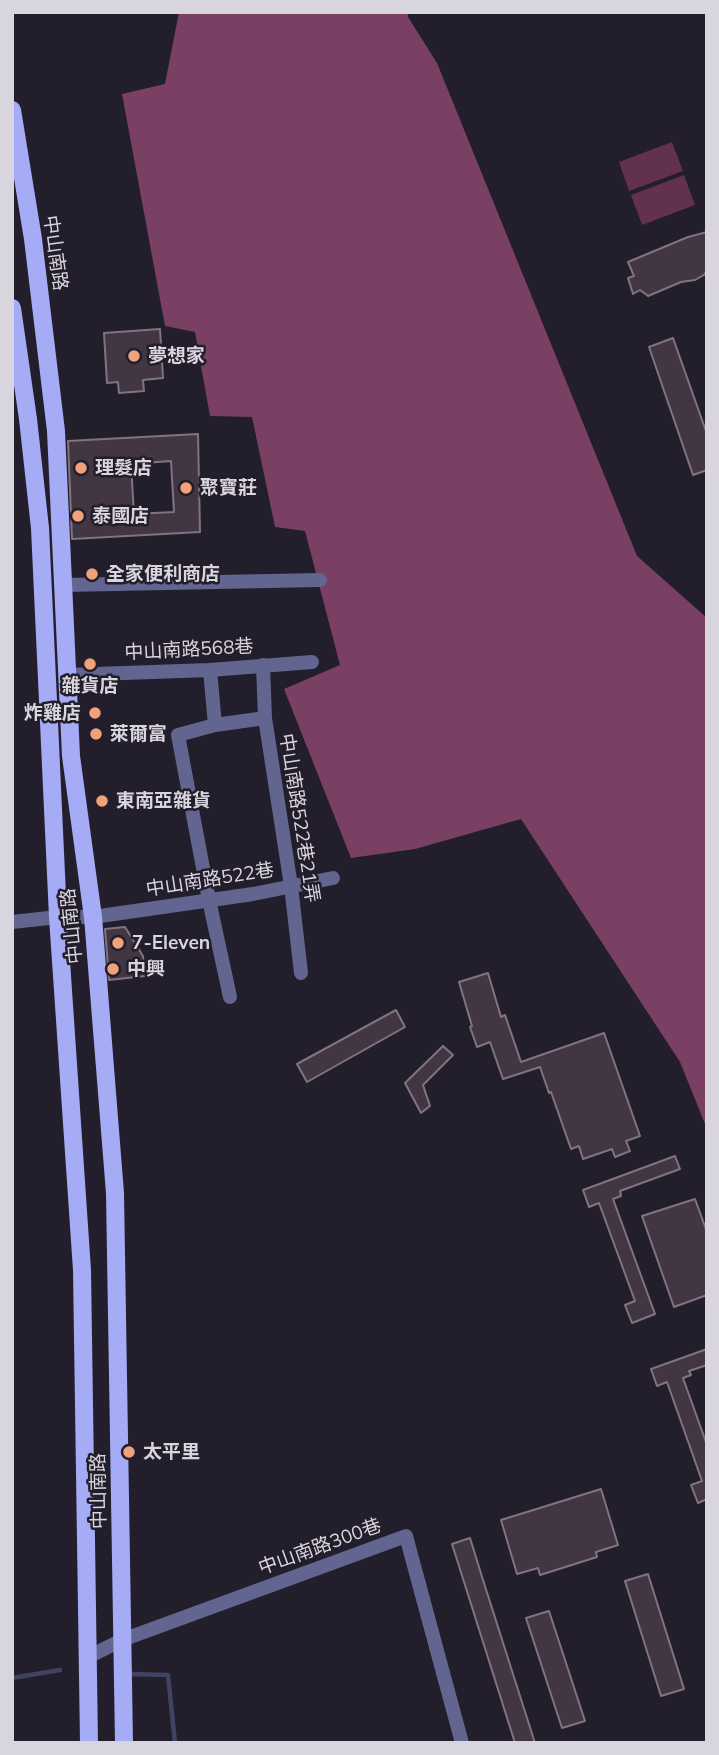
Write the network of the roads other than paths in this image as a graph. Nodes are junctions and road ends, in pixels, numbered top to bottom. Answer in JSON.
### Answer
{"nodes":[{"id":1,"x":12,"y":110,"type":"edge"},
{"id":2,"x":12,"y":308,"type":"edge"},
{"id":3,"x":320,"y":580,"type":"dead end"},
{"id":4,"x":63,"y":585,"type":"junction"},
{"id":5,"x":312,"y":662,"type":"dead end"},
{"id":6,"x":263,"y":666,"type":"junction"},
{"id":7,"x":210,"y":670,"type":"junction"},
{"id":8,"x":67,"y":675,"type":"junction"},
{"id":9,"x":265,"y":718,"type":"junction"},
{"id":10,"x":215,"y":724,"type":"junction"},
{"id":11,"x":333,"y":878,"type":"dead end"},
{"id":12,"x":291,"y":886,"type":"junction"},
{"id":13,"x":209,"y":900,"type":"junction"},
{"id":14,"x":58,"y":917,"type":"junction"},
{"id":15,"x":93,"y":917,"type":"junction"},
{"id":16,"x":12,"y":922,"type":"edge"},
{"id":17,"x":302,"y":973,"type":"dead end"},
{"id":18,"x":230,"y":997,"type":"dead end"},
{"id":19,"x":122,"y":1640,"type":"junction"},
{"id":20,"x":88,"y":1657,"type":"junction"},
{"id":21,"x":89,"y":1743,"type":"edge"},
{"id":22,"x":124,"y":1743,"type":"edge"},
{"id":23,"x":462,"y":1743,"type":"edge"}],
"edges":[{"from":1,"to":4,"type":"main road","name":"中山南路"},
{"from":2,"to":14,"type":"main road","name":"中山南路"},
{"from":3,"to":4,"type":"street"},
{"from":4,"to":8,"type":"main road","name":"中山南路"},
{"from":5,"to":6,"type":"street","name":"中山南路568巷"},
{"from":6,"to":7,"type":"street","name":"中山南路568巷"},
{"from":6,"to":9,"type":"street"},
{"from":7,"to":8,"type":"street","name":"中山南路568巷"},
{"from":7,"to":10,"type":"street"},
{"from":8,"to":15,"type":"main road","name":"中山南路"},
{"from":9,"to":10,"type":"street","name":"中山南路522巷21弄"},
{"from":9,"to":12,"type":"street","name":"中山南路522巷21弄"},
{"from":10,"to":13,"type":"street","name":"中山南路522巷21弄"},
{"from":11,"to":12,"type":"street","name":"中山南路522巷"},
{"from":12,"to":13,"type":"street","name":"中山南路522巷"},
{"from":12,"to":17,"type":"street","name":"中山南路522巷21弄"},
{"from":13,"to":15,"type":"street","name":"中山南路522巷"},
{"from":13,"to":18,"type":"street"},
{"from":14,"to":15,"type":"street","name":"中山南路522巷"},
{"from":14,"to":16,"type":"street","name":"中山南路522巷"},
{"from":14,"to":20,"type":"main road","name":"中山南路"},
{"from":15,"to":19,"type":"main road","name":"中山南路"},
{"from":19,"to":20,"type":"street","name":"中山南路300巷"},
{"from":19,"to":22,"type":"main road","name":"中山南路"},
{"from":19,"to":23,"type":"street","name":"中山南路300巷"},
{"from":20,"to":21,"type":"main road","name":"中山南路"}]}
